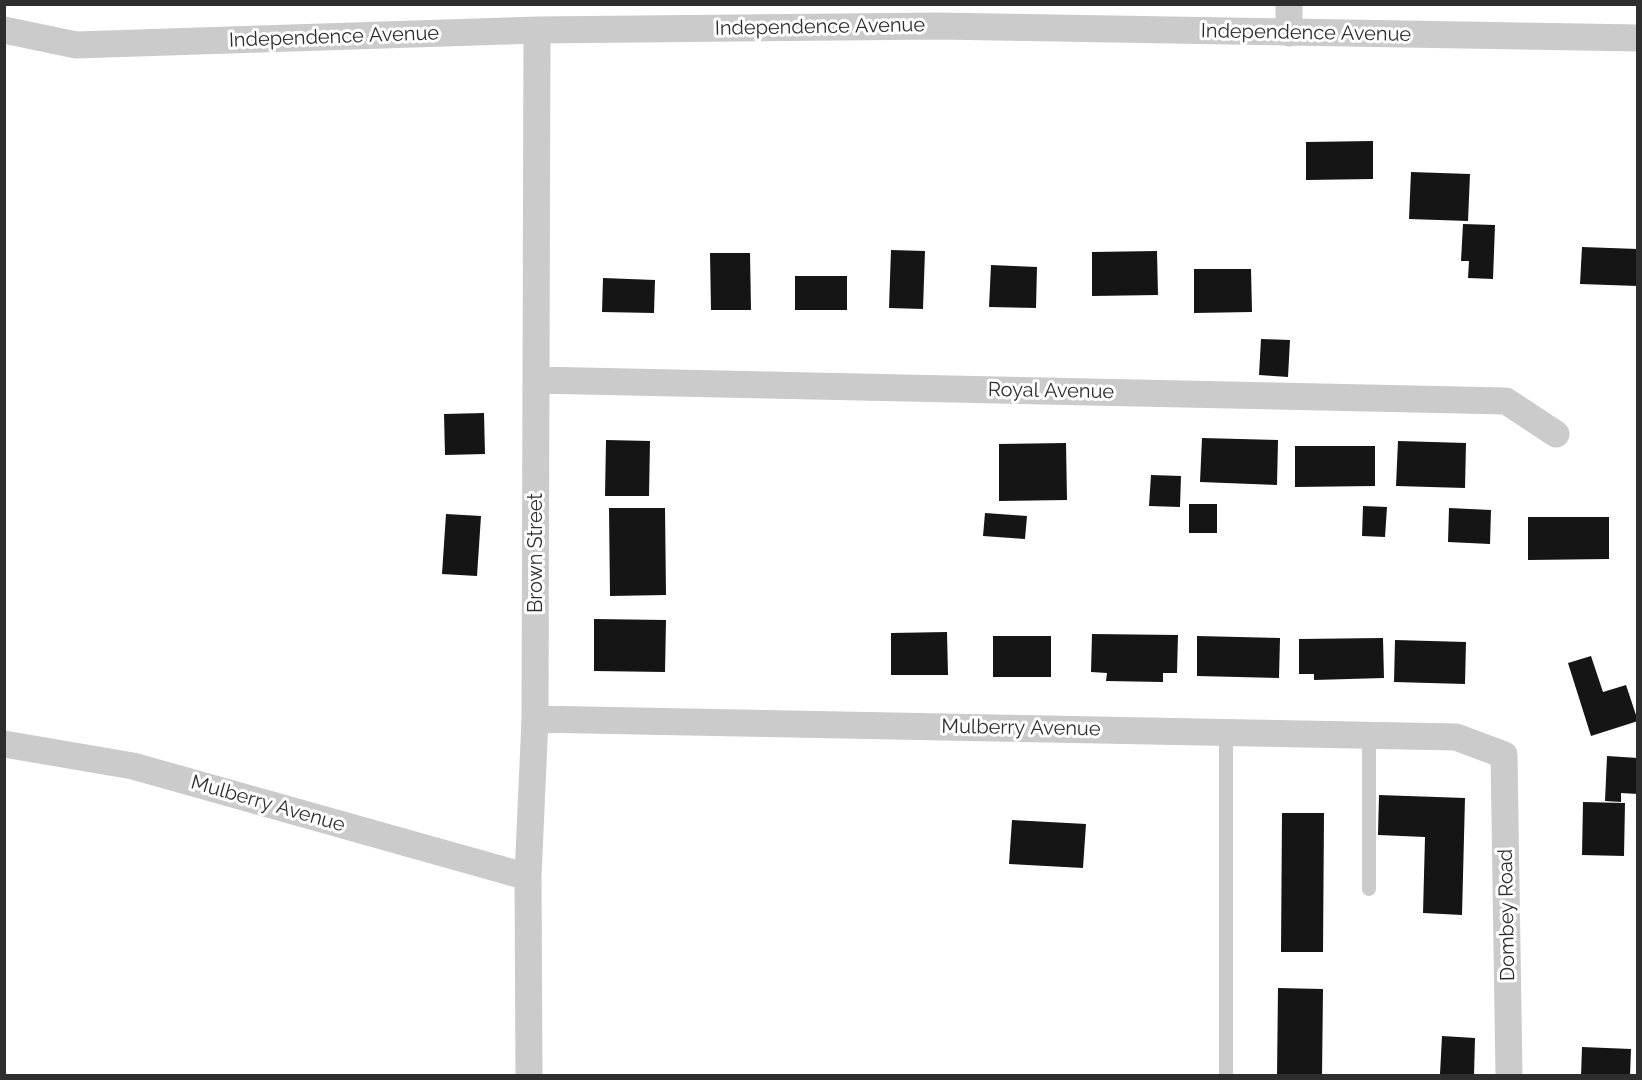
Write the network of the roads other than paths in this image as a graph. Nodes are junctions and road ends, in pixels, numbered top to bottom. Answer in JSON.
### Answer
{"nodes":[{"id":1,"x":1289,"y":4,"type":"edge"},
{"id":2,"x":938,"y":15,"type":"edge"},
{"id":3,"x":4,"y":30,"type":"edge"},
{"id":4,"x":537,"y":30,"type":"junction"},
{"id":5,"x":1289,"y":33,"type":"junction"},
{"id":6,"x":1638,"y":38,"type":"edge"},
{"id":7,"x":536,"y":380,"type":"junction"},
{"id":8,"x":1556,"y":434,"type":"dead end"},
{"id":9,"x":535,"y":719,"type":"junction"},
{"id":10,"x":1226,"y":732,"type":"junction"},
{"id":11,"x":1369,"y":735,"type":"junction"},
{"id":12,"x":4,"y":744,"type":"edge"},
{"id":13,"x":1504,"y":755,"type":"joint"},
{"id":14,"x":528,"y":877,"type":"junction"},
{"id":15,"x":1369,"y":890,"type":"dead end"},
{"id":16,"x":529,"y":1076,"type":"edge"},
{"id":17,"x":1226,"y":1076,"type":"edge"},
{"id":18,"x":1509,"y":1076,"type":"edge"}],
"edges":[{"from":1,"to":5,"type":"street"},
{"from":2,"to":4,"type":"street","name":"Independence Avenue"},
{"from":2,"to":5,"type":"street","name":"Independence Avenue"},
{"from":3,"to":4,"type":"street","name":"Independence Avenue"},
{"from":4,"to":7,"type":"street","name":"Brown Street"},
{"from":5,"to":6,"type":"street","name":"Independence Avenue"},
{"from":7,"to":8,"type":"street","name":"Royal Avenue"},
{"from":7,"to":9,"type":"street","name":"Brown Street"},
{"from":9,"to":10,"type":"street","name":"Mulberry Avenue"},
{"from":9,"to":14,"type":"street","name":"Brown Street"},
{"from":10,"to":11,"type":"street","name":"Mulberry Avenue"},
{"from":10,"to":17,"type":"lane"},
{"from":11,"to":13,"type":"street","name":"Mulberry Avenue"},
{"from":11,"to":15,"type":"lane"},
{"from":12,"to":14,"type":"street","name":"Mulberry Avenue"},
{"from":13,"to":18,"type":"street","name":"Dombey Road"},
{"from":14,"to":16,"type":"street","name":"Brown Street"}]}
